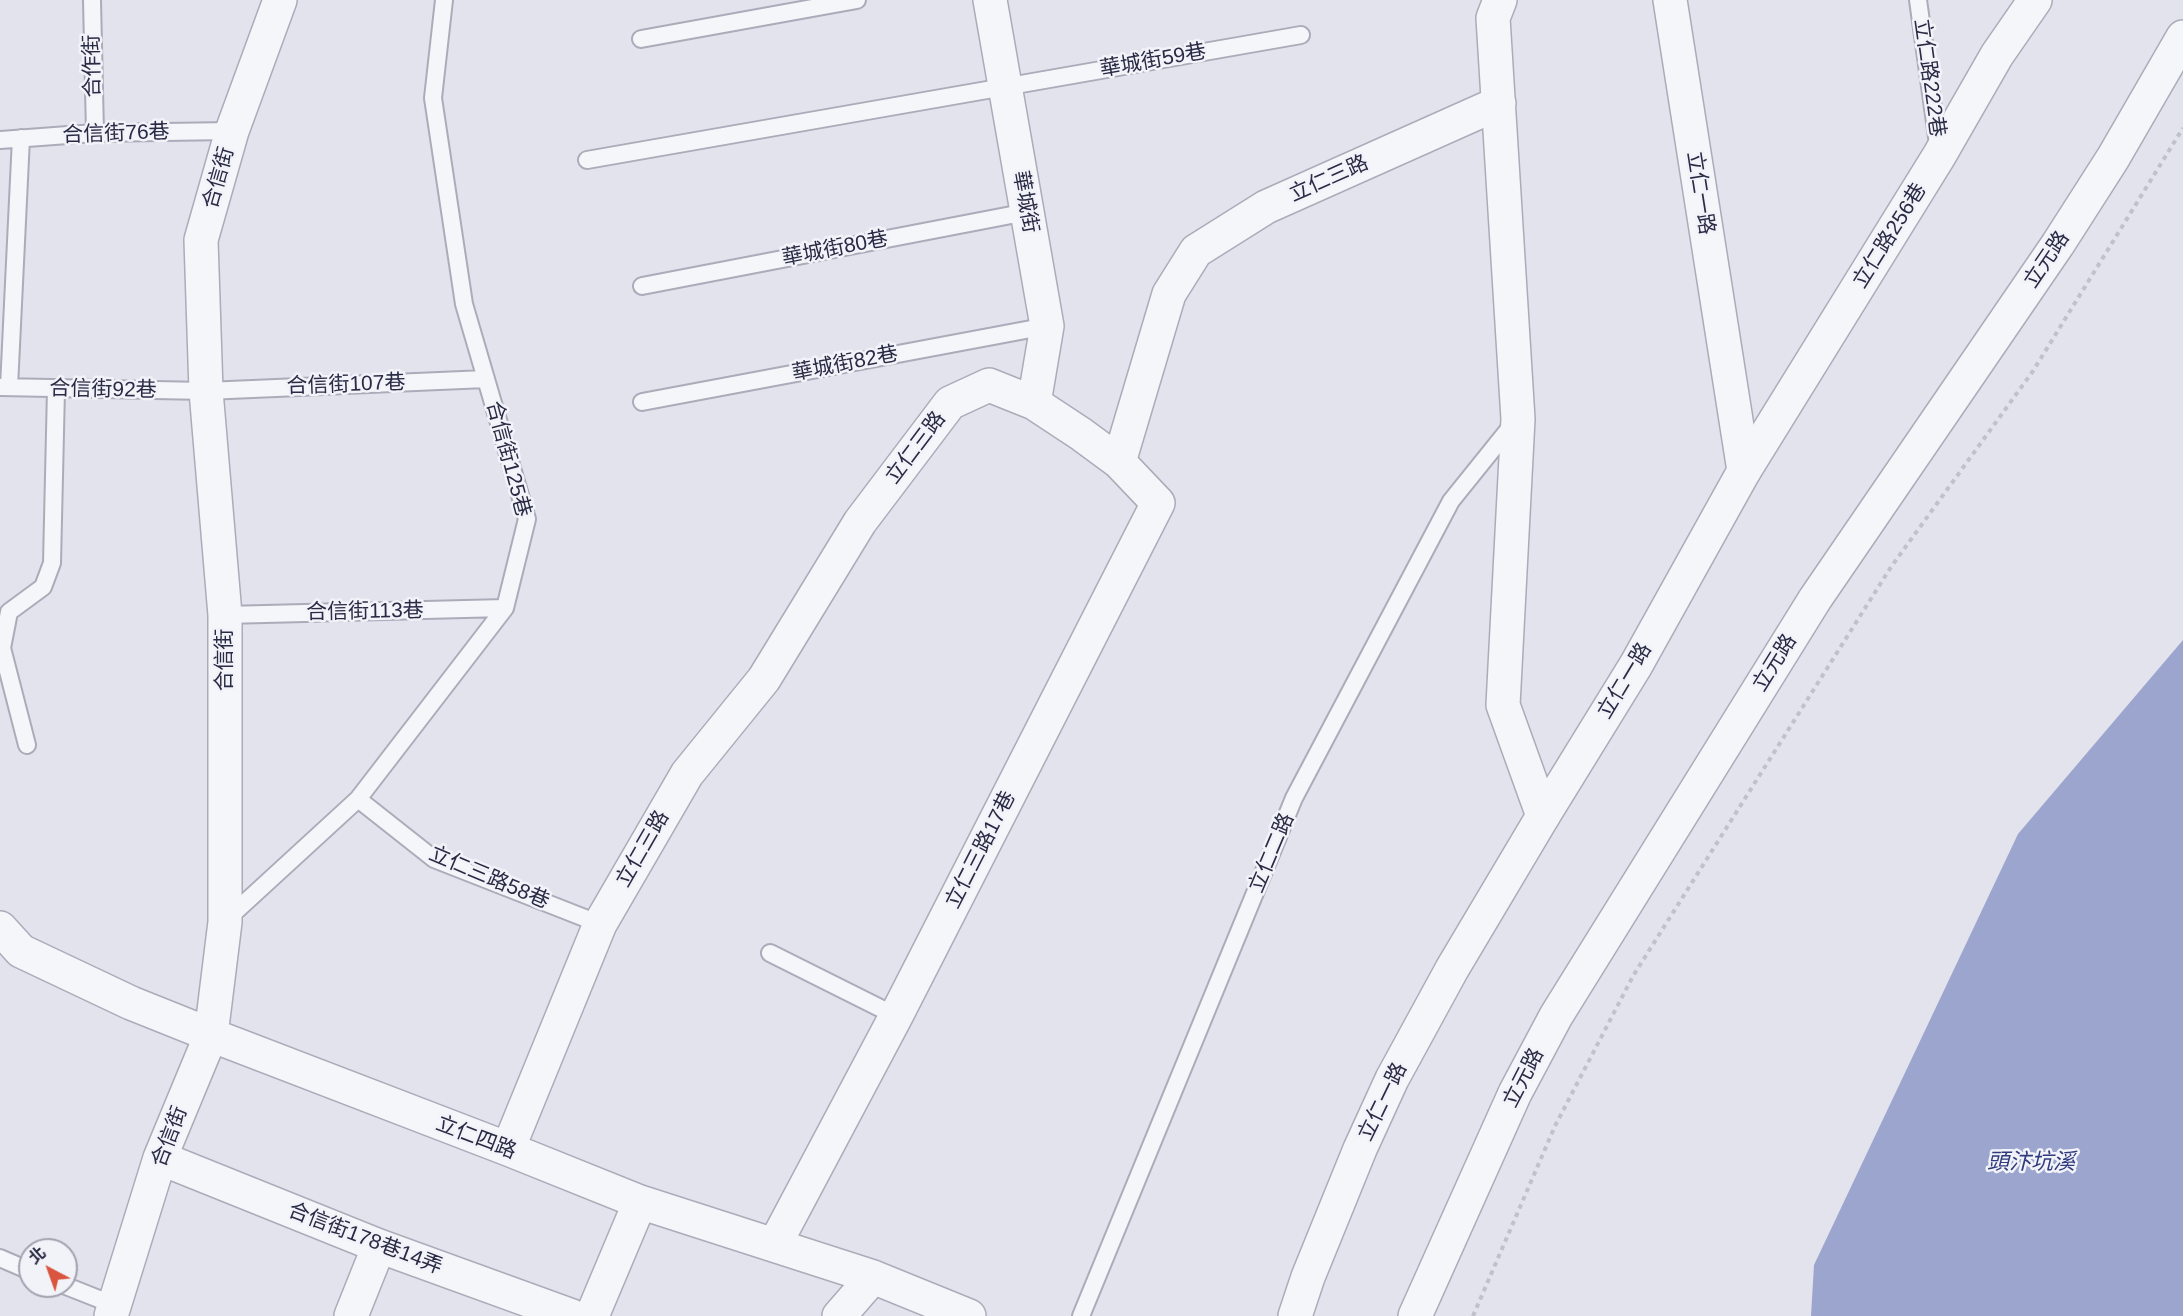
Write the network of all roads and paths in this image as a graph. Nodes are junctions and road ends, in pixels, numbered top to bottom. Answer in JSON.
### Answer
{"nodes":[{"id":1,"x":92,"y":0,"type":"edge"},
{"id":2,"x":280,"y":0,"type":"edge"},
{"id":3,"x":444,"y":0,"type":"edge"},
{"id":4,"x":857,"y":0,"type":"edge"},
{"id":5,"x":990,"y":0,"type":"edge"},
{"id":6,"x":1500,"y":0,"type":"edge"},
{"id":7,"x":1670,"y":0,"type":"edge"},
{"id":8,"x":1918,"y":0,"type":"edge"},
{"id":9,"x":2035,"y":0,"type":"edge"},
{"id":10,"x":1301,"y":35,"type":"dead end"},
{"id":11,"x":2183,"y":37,"type":"edge"},
{"id":12,"x":641,"y":39,"type":"dead end"},
{"id":13,"x":1005,"y":87,"type":"junction"},
{"id":14,"x":1499,"y":103,"type":"junction"},
{"id":15,"x":2183,"y":128,"type":"edge"},
{"id":16,"x":232,"y":131,"type":"junction"},
{"id":17,"x":95,"y":133,"type":"junction"},
{"id":18,"x":21,"y":138,"type":"junction"},
{"id":19,"x":0,"y":141,"type":"edge"},
{"id":20,"x":1939,"y":156,"type":"junction"},
{"id":21,"x":587,"y":160,"type":"dead end"},
{"id":22,"x":1027,"y":212,"type":"junction"},
{"id":23,"x":642,"y":286,"type":"dead end"},
{"id":24,"x":1047,"y":326,"type":"junction"},
{"id":25,"x":486,"y":379,"type":"junction"},
{"id":26,"x":5,"y":387,"type":"edge"},
{"id":27,"x":56,"y":389,"type":"junction"},
{"id":28,"x":206,"y":391,"type":"junction"},
{"id":29,"x":642,"y":402,"type":"dead end"},
{"id":30,"x":1034,"y":404,"type":"junction"},
{"id":31,"x":1518,"y":419,"type":"junction"},
{"id":32,"x":1119,"y":462,"type":"junction"},
{"id":33,"x":1744,"y":471,"type":"junction"},
{"id":34,"x":505,"y":608,"type":"junction"},
{"id":35,"x":225,"y":615,"type":"junction"},
{"id":36,"x":27,"y":745,"type":"dead end"},
{"id":37,"x":358,"y":799,"type":"junction"},
{"id":38,"x":1543,"y":816,"type":"junction"},
{"id":39,"x":225,"y":922,"type":"junction"},
{"id":40,"x":600,"y":924,"type":"junction"},
{"id":41,"x":0,"y":928,"type":"edge"},
{"id":42,"x":770,"y":953,"type":"dead end"},
{"id":43,"x":896,"y":1016,"type":"junction"},
{"id":44,"x":211,"y":1035,"type":"junction"},
{"id":45,"x":508,"y":1149,"type":"junction"},
{"id":46,"x":160,"y":1158,"type":"junction"},
{"id":47,"x":640,"y":1203,"type":"junction"},
{"id":48,"x":774,"y":1244,"type":"junction"},
{"id":49,"x":379,"y":1246,"type":"junction"},
{"id":50,"x":0,"y":1258,"type":"edge"},
{"id":51,"x":18,"y":1266,"type":"edge"},
{"id":52,"x":873,"y":1277,"type":"junction"},
{"id":53,"x":78,"y":1292,"type":"edge"},
{"id":54,"x":113,"y":1311,"type":"edge"},
{"id":55,"x":351,"y":1316,"type":"edge"},
{"id":56,"x":572,"y":1316,"type":"edge"},
{"id":57,"x":592,"y":1316,"type":"edge"},
{"id":58,"x":839,"y":1316,"type":"edge"},
{"id":59,"x":969,"y":1316,"type":"edge"},
{"id":60,"x":1082,"y":1316,"type":"edge"},
{"id":61,"x":1295,"y":1316,"type":"edge"},
{"id":62,"x":1415,"y":1316,"type":"edge"},
{"id":63,"x":1473,"y":1316,"type":"edge"}],
"edges":[{"from":1,"to":17,"type":"lane","name":"合作街"},
{"from":2,"to":16,"type":"street","name":"合信街"},
{"from":3,"to":25,"type":"lane","name":"合信街125巷"},
{"from":4,"to":12,"type":"lane"},
{"from":5,"to":13,"type":"street","name":"華城街"},
{"from":6,"to":14,"type":"street"},
{"from":7,"to":33,"type":"street","name":"立仁一路"},
{"from":8,"to":20,"type":"lane","name":"立仁路222巷"},
{"from":9,"to":20,"type":"street","name":"立仁路256巷"},
{"from":10,"to":13,"type":"lane","name":"華城街59巷"},
{"from":11,"to":62,"type":"street","name":"立元路"},
{"from":13,"to":21,"type":"lane","name":"華城街59巷"},
{"from":13,"to":22,"type":"street","name":"華城街"},
{"from":14,"to":31,"type":"street"},
{"from":14,"to":32,"type":"street","name":"立仁三路"},
{"from":15,"to":63,"type":"path"},
{"from":16,"to":17,"type":"lane","name":"合信街76巷"},
{"from":16,"to":28,"type":"street","name":"合信街"},
{"from":17,"to":18,"type":"lane","name":"合信街76巷"},
{"from":18,"to":19,"type":"lane","name":"合信街76巷"},
{"from":18,"to":26,"type":"lane"},
{"from":20,"to":33,"type":"street","name":"立仁路256巷"},
{"from":22,"to":23,"type":"lane","name":"華城街80巷"},
{"from":22,"to":24,"type":"street","name":"華城街"},
{"from":24,"to":29,"type":"lane","name":"華城街82巷"},
{"from":24,"to":30,"type":"street","name":"華城街"},
{"from":25,"to":28,"type":"lane","name":"合信街107巷"},
{"from":25,"to":34,"type":"lane","name":"合信街125巷"},
{"from":26,"to":27,"type":"lane","name":"合信街92巷"},
{"from":27,"to":28,"type":"lane","name":"合信街92巷"},
{"from":27,"to":36,"type":"lane"},
{"from":28,"to":35,"type":"street","name":"合信街"},
{"from":30,"to":32,"type":"street","name":"立仁三路"},
{"from":30,"to":40,"type":"street","name":"立仁三路"},
{"from":31,"to":38,"type":"street"},
{"from":31,"to":60,"type":"lane","name":"立仁二路"},
{"from":32,"to":43,"type":"street","name":"立仁三路17巷"},
{"from":33,"to":38,"type":"street","name":"立仁一路"},
{"from":34,"to":35,"type":"lane","name":"合信街113巷"},
{"from":34,"to":37,"type":"lane","name":"合信街125巷"},
{"from":35,"to":39,"type":"street","name":"合信街"},
{"from":37,"to":39,"type":"lane","name":"合信街125巷"},
{"from":37,"to":40,"type":"lane","name":"立仁三路58巷"},
{"from":38,"to":61,"type":"street","name":"立仁一路"},
{"from":39,"to":44,"type":"street","name":"合信街"},
{"from":40,"to":45,"type":"street","name":"立仁三路"},
{"from":41,"to":44,"type":"street","name":"立仁四路"},
{"from":42,"to":43,"type":"lane"},
{"from":43,"to":48,"type":"street","name":"立仁三路17巷"},
{"from":44,"to":45,"type":"street","name":"立仁四路"},
{"from":44,"to":46,"type":"street","name":"合信街"},
{"from":45,"to":47,"type":"street","name":"立仁四路"},
{"from":46,"to":49,"type":"street","name":"合信街178巷14弄"},
{"from":46,"to":54,"type":"street","name":"合信街"},
{"from":47,"to":48,"type":"street","name":"立仁四路"},
{"from":47,"to":57,"type":"street"},
{"from":48,"to":52,"type":"street","name":"立仁四路"},
{"from":49,"to":55,"type":"street"},
{"from":49,"to":56,"type":"street","name":"合信街178巷14弄"},
{"from":50,"to":51,"type":"lane"},
{"from":52,"to":58,"type":"street"},
{"from":52,"to":59,"type":"street","name":"立仁四路"},
{"from":53,"to":54,"type":"lane"}]}
